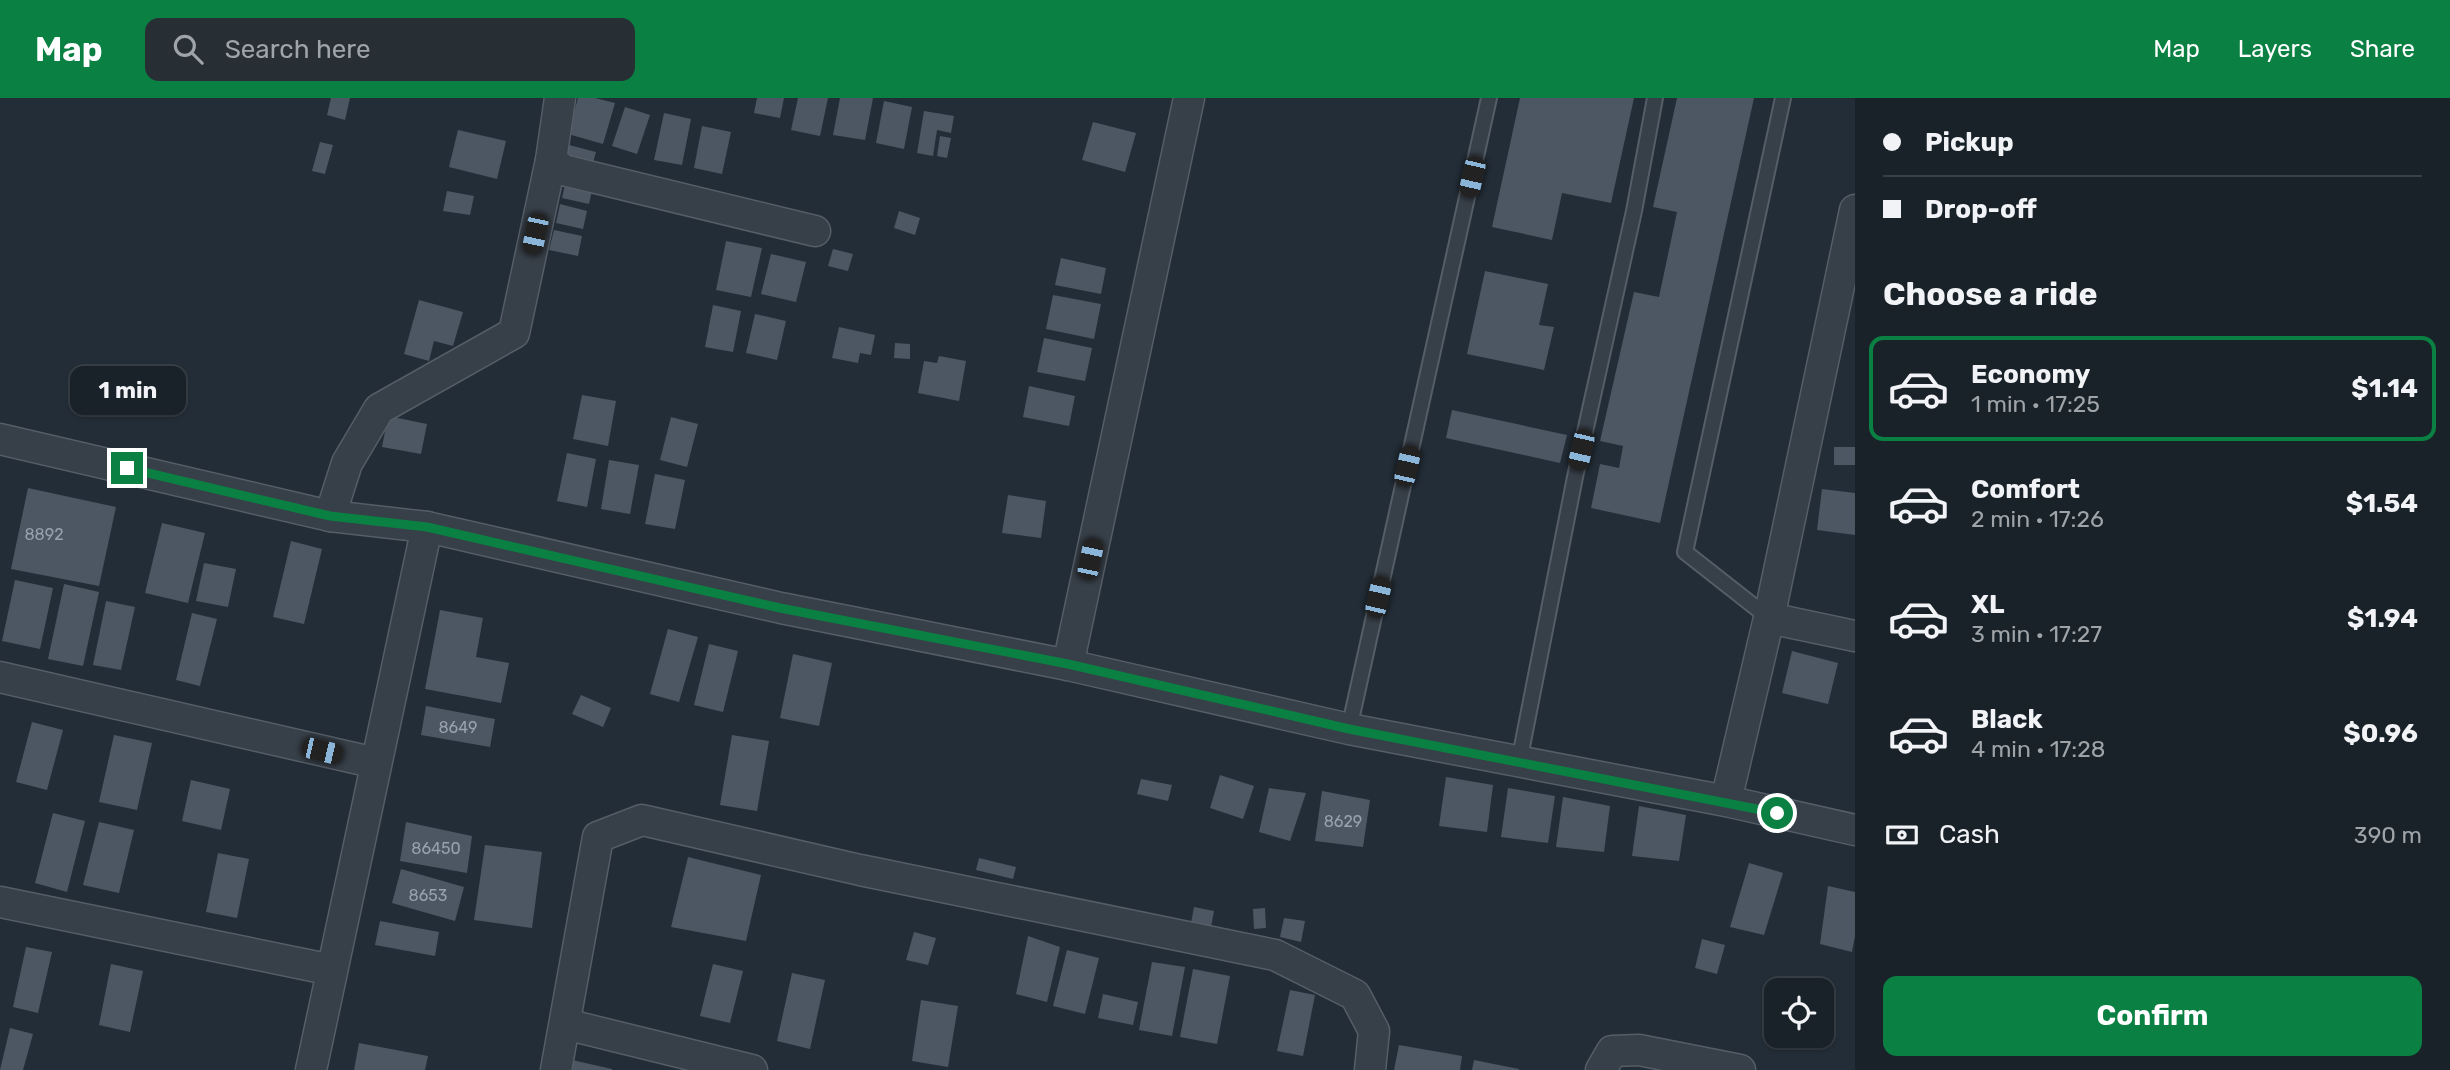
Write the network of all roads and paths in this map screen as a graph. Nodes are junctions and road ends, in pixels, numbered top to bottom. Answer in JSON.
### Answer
{"nodes":[{"id":1,"x":560,"y":98,"type":"edge"},
{"id":2,"x":1189,"y":98,"type":"edge"},
{"id":3,"x":1489,"y":98,"type":"edge"},
{"id":4,"x":1656,"y":98,"type":"edge"},
{"id":5,"x":1783,"y":98,"type":"edge"},
{"id":6,"x":551,"y":160,"type":"junction"},
{"id":7,"x":1855,"y":209,"type":"edge"},
{"id":8,"x":815,"y":231,"type":"dead end"},
{"id":9,"x":0,"y":439,"type":"edge"},
{"id":10,"x":330,"y":516,"type":"junction"},
{"id":11,"x":427,"y":527,"type":"junction"},
{"id":12,"x":1769,"y":618,"type":"junction"},
{"id":13,"x":1855,"y":636,"type":"edge"},
{"id":14,"x":1068,"y":664,"type":"junction"},
{"id":15,"x":0,"y":677,"type":"edge"},
{"id":16,"x":1349,"y":729,"type":"junction"},
{"id":17,"x":1519,"y":762,"type":"junction"},
{"id":18,"x":376,"y":763,"type":"junction"},
{"id":19,"x":1726,"y":801,"type":"junction"},
{"id":20,"x":1855,"y":830,"type":"edge"},
{"id":21,"x":0,"y":902,"type":"edge"},
{"id":22,"x":332,"y":970,"type":"junction"},
{"id":23,"x":565,"y":1024,"type":"junction"},
{"id":24,"x":311,"y":1070,"type":"edge"},
{"id":25,"x":556,"y":1070,"type":"edge"},
{"id":26,"x":752,"y":1070,"type":"edge"},
{"id":27,"x":1370,"y":1070,"type":"edge"},
{"id":28,"x":1601,"y":1070,"type":"edge"},
{"id":29,"x":1740,"y":1070,"type":"edge"}],
"edges":[{"from":1,"to":6,"type":"street"},
{"from":2,"to":14,"type":"street"},
{"from":3,"to":16,"type":"lane"},
{"from":4,"to":17,"type":"lane"},
{"from":5,"to":12,"type":"lane"},
{"from":6,"to":8,"type":"street"},
{"from":6,"to":10,"type":"street"},
{"from":7,"to":12,"type":"street"},
{"from":9,"to":10,"type":"street"},
{"from":10,"to":11,"type":"street"},
{"from":11,"to":14,"type":"street"},
{"from":11,"to":18,"type":"street"},
{"from":12,"to":13,"type":"street"},
{"from":12,"to":19,"type":"street"},
{"from":14,"to":16,"type":"street"},
{"from":15,"to":18,"type":"street"},
{"from":16,"to":17,"type":"street"},
{"from":17,"to":19,"type":"street"},
{"from":18,"to":22,"type":"street"},
{"from":19,"to":20,"type":"street"},
{"from":21,"to":22,"type":"street"},
{"from":22,"to":24,"type":"street"},
{"from":23,"to":25,"type":"street"},
{"from":23,"to":26,"type":"street"},
{"from":23,"to":27,"type":"street"},
{"from":28,"to":29,"type":"street"}]}
